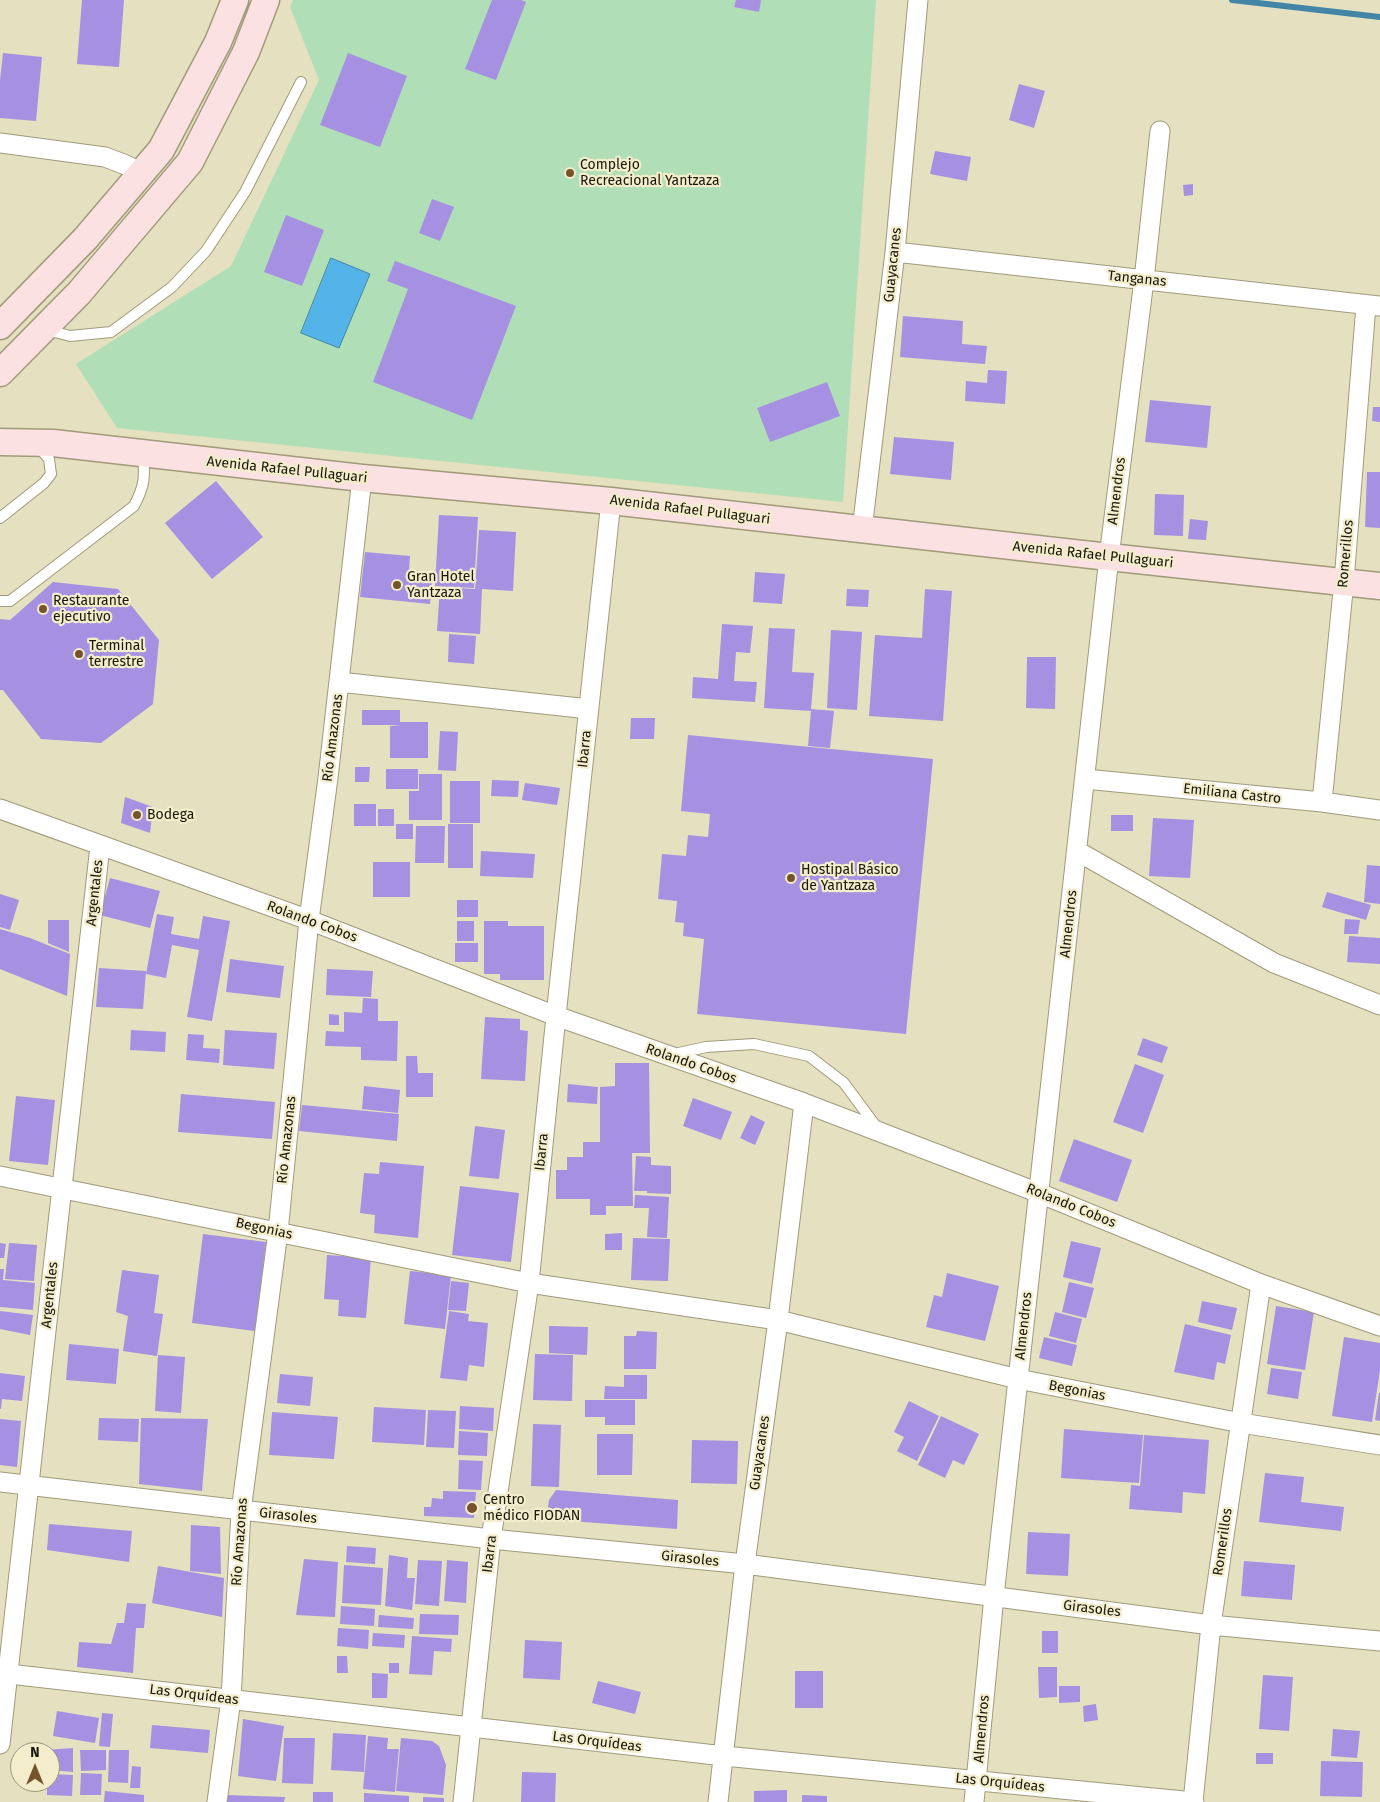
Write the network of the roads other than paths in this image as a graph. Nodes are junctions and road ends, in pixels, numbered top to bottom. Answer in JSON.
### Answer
{"nodes":[{"id":1,"x":235,"y":0,"type":"edge"},
{"id":2,"x":266,"y":0,"type":"edge"},
{"id":3,"x":918,"y":0,"type":"edge"},
{"id":4,"x":301,"y":82,"type":"dead end"},
{"id":5,"x":1160,"y":131,"type":"dead end"},
{"id":6,"x":0,"y":143,"type":"edge"},
{"id":7,"x":141,"y":173,"type":"junction"},
{"id":8,"x":895,"y":252,"type":"junction"},
{"id":9,"x":1144,"y":280,"type":"junction"},
{"id":10,"x":1373,"y":305,"type":"edge"},
{"id":11,"x":0,"y":326,"type":"edge"},
{"id":12,"x":44,"y":329,"type":"junction"},
{"id":13,"x":0,"y":372,"type":"edge"},
{"id":14,"x":0,"y":442,"type":"edge"},
{"id":15,"x":36,"y":443,"type":"junction"},
{"id":16,"x":143,"y":454,"type":"junction"},
{"id":17,"x":362,"y":478,"type":"junction"},
{"id":18,"x":611,"y":501,"type":"junction"},
{"id":19,"x":0,"y":518,"type":"edge"},
{"id":20,"x":862,"y":530,"type":"junction"},
{"id":21,"x":1109,"y":558,"type":"junction"},
{"id":22,"x":1344,"y":582,"type":"junction"},
{"id":23,"x":1380,"y":586,"type":"edge"},
{"id":24,"x":0,"y":601,"type":"edge"},
{"id":25,"x":339,"y":682,"type":"junction"},
{"id":26,"x":589,"y":709,"type":"junction"},
{"id":27,"x":1085,"y":779,"type":"junction"},
{"id":28,"x":1322,"y":802,"type":"junction"},
{"id":29,"x":0,"y":809,"type":"edge"},
{"id":30,"x":1380,"y":810,"type":"edge"},
{"id":31,"x":100,"y":846,"type":"junction"},
{"id":32,"x":1077,"y":851,"type":"junction"},
{"id":33,"x":309,"y":920,"type":"junction"},
{"id":34,"x":1380,"y":1005,"type":"edge"},
{"id":35,"x":556,"y":1016,"type":"junction"},
{"id":36,"x":666,"y":1056,"type":"junction"},
{"id":37,"x":804,"y":1103,"type":"junction"},
{"id":38,"x":881,"y":1134,"type":"junction"},
{"id":39,"x":0,"y":1176,"type":"edge"},
{"id":40,"x":62,"y":1188,"type":"junction"},
{"id":41,"x":1039,"y":1193,"type":"junction"},
{"id":42,"x":278,"y":1232,"type":"junction"},
{"id":43,"x":529,"y":1284,"type":"junction"},
{"id":44,"x":1261,"y":1284,"type":"junction"},
{"id":45,"x":778,"y":1320,"type":"junction"},
{"id":46,"x":1380,"y":1326,"type":"edge"},
{"id":47,"x":1018,"y":1379,"type":"junction"},
{"id":48,"x":1241,"y":1422,"type":"junction"},
{"id":49,"x":1380,"y":1444,"type":"edge"},
{"id":50,"x":0,"y":1482,"type":"edge"},
{"id":51,"x":29,"y":1486,"type":"junction"},
{"id":52,"x":241,"y":1511,"type":"junction"},
{"id":53,"x":491,"y":1539,"type":"junction"},
{"id":54,"x":745,"y":1564,"type":"junction"},
{"id":55,"x":994,"y":1596,"type":"junction"},
{"id":56,"x":1211,"y":1624,"type":"junction"},
{"id":57,"x":1380,"y":1641,"type":"edge"},
{"id":58,"x":4,"y":1673,"type":"edge"},
{"id":59,"x":231,"y":1699,"type":"junction"},
{"id":60,"x":470,"y":1727,"type":"junction"},
{"id":61,"x":0,"y":1744,"type":"edge"},
{"id":62,"x":724,"y":1756,"type":"junction"},
{"id":63,"x":977,"y":1781,"type":"junction"},
{"id":64,"x":217,"y":1802,"type":"edge"},
{"id":65,"x":463,"y":1802,"type":"edge"},
{"id":66,"x":718,"y":1802,"type":"edge"},
{"id":67,"x":974,"y":1802,"type":"edge"},
{"id":68,"x":1193,"y":1802,"type":"edge"}],
"edges":[{"from":1,"to":7,"type":"street"},
{"from":2,"to":12,"type":"street"},
{"from":3,"to":8,"type":"street","name":"Guayacanes"},
{"from":4,"to":12,"type":"lane"},
{"from":5,"to":9,"type":"street","name":"Almendros"},
{"from":6,"to":7,"type":"street"},
{"from":7,"to":11,"type":"street"},
{"from":8,"to":9,"type":"street","name":"Tanganas"},
{"from":8,"to":20,"type":"street","name":"Guayacanes"},
{"from":9,"to":10,"type":"street","name":"Tanganas"},
{"from":9,"to":21,"type":"street","name":"Almendros"},
{"from":10,"to":22,"type":"street","name":"Romerillos"},
{"from":12,"to":13,"type":"street"},
{"from":14,"to":15,"type":"street","name":"Avenida Rafael Pullaguari"},
{"from":15,"to":16,"type":"street","name":"Avenida Rafael Pullaguari"},
{"from":15,"to":19,"type":"lane"},
{"from":16,"to":17,"type":"street","name":"Avenida Rafael Pullaguari"},
{"from":16,"to":24,"type":"lane"},
{"from":17,"to":18,"type":"street","name":"Avenida Rafael Pullaguari"},
{"from":17,"to":25,"type":"street","name":"Río Amazonas"},
{"from":18,"to":20,"type":"street","name":"Avenida Rafael Pullaguari"},
{"from":18,"to":26,"type":"street","name":"Ibarra"},
{"from":20,"to":21,"type":"street","name":"Avenida Rafael Pullaguari"},
{"from":21,"to":22,"type":"street","name":"Avenida Rafael Pullaguari"},
{"from":21,"to":27,"type":"street","name":"Almendros"},
{"from":22,"to":23,"type":"street","name":"Avenida Rafael Pullaguari"},
{"from":22,"to":28,"type":"street","name":"Romerillos"},
{"from":25,"to":26,"type":"street"},
{"from":25,"to":33,"type":"street","name":"Río Amazonas"},
{"from":26,"to":35,"type":"street","name":"Ibarra"},
{"from":27,"to":28,"type":"street","name":"Emiliana Castro"},
{"from":27,"to":32,"type":"street","name":"Almendros"},
{"from":28,"to":30,"type":"street","name":"Emiliana Castro"},
{"from":29,"to":31,"type":"street","name":"Rolando Cobos"},
{"from":31,"to":33,"type":"street","name":"Rolando Cobos"},
{"from":31,"to":40,"type":"street","name":"Argentales"},
{"from":32,"to":34,"type":"street"},
{"from":32,"to":41,"type":"street","name":"Almendros"},
{"from":33,"to":35,"type":"street","name":"Rolando Cobos"},
{"from":33,"to":42,"type":"street","name":"Río Amazonas"},
{"from":35,"to":36,"type":"street","name":"Rolando Cobos"},
{"from":35,"to":43,"type":"street","name":"Ibarra"},
{"from":36,"to":37,"type":"street","name":"Rolando Cobos"},
{"from":36,"to":38,"type":"lane"},
{"from":37,"to":38,"type":"street","name":"Rolando Cobos"},
{"from":37,"to":45,"type":"street","name":"Guayacanes"},
{"from":38,"to":41,"type":"street","name":"Rolando Cobos"},
{"from":39,"to":40,"type":"street","name":"Begonias"},
{"from":40,"to":42,"type":"street","name":"Begonias"},
{"from":40,"to":51,"type":"street","name":"Argentales"},
{"from":41,"to":44,"type":"street","name":"Rolando Cobos"},
{"from":41,"to":47,"type":"street","name":"Almendros"},
{"from":42,"to":43,"type":"street","name":"Begonias"},
{"from":42,"to":52,"type":"street","name":"Río Amazonas"},
{"from":43,"to":45,"type":"street","name":"Begonias"},
{"from":43,"to":53,"type":"street","name":"Ibarra"},
{"from":44,"to":46,"type":"street","name":"Rolando Cobos"},
{"from":44,"to":48,"type":"street","name":"Romerillos"},
{"from":45,"to":47,"type":"street","name":"Begonias"},
{"from":45,"to":54,"type":"street","name":"Guayacanes"},
{"from":47,"to":48,"type":"street","name":"Begonias"},
{"from":47,"to":55,"type":"street","name":"Almendros"},
{"from":48,"to":49,"type":"street","name":"Begonias"},
{"from":48,"to":56,"type":"street","name":"Romerillos"},
{"from":50,"to":51,"type":"street","name":"Girasoles"},
{"from":51,"to":52,"type":"street","name":"Girasoles"},
{"from":51,"to":58,"type":"street","name":"Argentales"},
{"from":52,"to":53,"type":"street","name":"Girasoles"},
{"from":52,"to":59,"type":"street","name":"Río Amazonas"},
{"from":53,"to":54,"type":"street","name":"Girasoles"},
{"from":53,"to":60,"type":"street","name":"Ibarra"},
{"from":54,"to":55,"type":"street","name":"Girasoles"},
{"from":54,"to":62,"type":"street","name":"Guayacanes"},
{"from":55,"to":56,"type":"street","name":"Girasoles"},
{"from":55,"to":63,"type":"street","name":"Almendros"},
{"from":56,"to":57,"type":"street","name":"Girasoles"},
{"from":56,"to":68,"type":"street","name":"Romerillos"},
{"from":58,"to":59,"type":"street","name":"Las Orquídeas"},
{"from":58,"to":61,"type":"street","name":"Argentales"},
{"from":59,"to":60,"type":"street","name":"Las Orquídeas"},
{"from":59,"to":64,"type":"street","name":"Río Amazonas"},
{"from":60,"to":62,"type":"street","name":"Las Orquídeas"},
{"from":60,"to":65,"type":"street","name":"Ibarra"},
{"from":62,"to":63,"type":"street","name":"Las Orquídeas"},
{"from":62,"to":66,"type":"street","name":"Guayacanes"},
{"from":63,"to":67,"type":"street","name":"Almendros"},
{"from":63,"to":68,"type":"street","name":"Las Orquídeas"}]}
